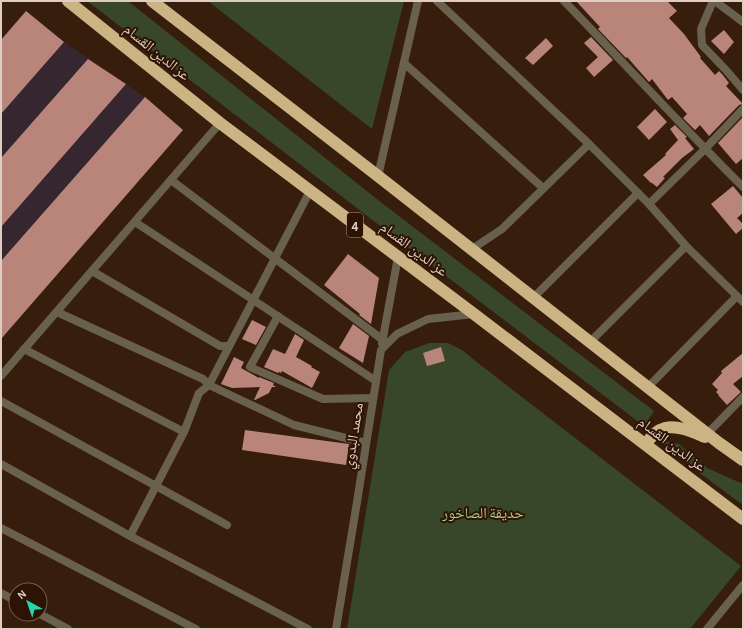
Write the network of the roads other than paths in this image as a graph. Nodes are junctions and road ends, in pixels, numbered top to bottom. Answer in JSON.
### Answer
{"nodes":[{"id":1,"x":68,"y":1,"type":"edge"},
{"id":2,"x":152,"y":1,"type":"edge"},
{"id":3,"x":418,"y":1,"type":"edge"},
{"id":4,"x":437,"y":1,"type":"edge"},
{"id":5,"x":564,"y":1,"type":"edge"},
{"id":6,"x":714,"y":1,"type":"edge"},
{"id":7,"x":743,"y":22,"type":"edge"},
{"id":8,"x":404,"y":63,"type":"junction"},
{"id":9,"x":743,"y":90,"type":"edge"},
{"id":10,"x":743,"y":109,"type":"edge"},
{"id":11,"x":220,"y":123,"type":"junction"},
{"id":12,"x":589,"y":144,"type":"junction"},
{"id":13,"x":705,"y":149,"type":"junction"},
{"id":14,"x":378,"y":176,"type":"junction"},
{"id":15,"x":172,"y":180,"type":"junction"},
{"id":16,"x":743,"y":187,"type":"edge"},
{"id":17,"x":543,"y":188,"type":"junction"},
{"id":18,"x":310,"y":191,"type":"junction"},
{"id":19,"x":638,"y":193,"type":"junction"},
{"id":20,"x":648,"y":204,"type":"junction"},
{"id":21,"x":134,"y":222,"type":"junction"},
{"id":22,"x":686,"y":246,"type":"junction"},
{"id":23,"x":472,"y":249,"type":"junction"},
{"id":24,"x":398,"y":257,"type":"junction"},
{"id":25,"x":275,"y":258,"type":"junction"},
{"id":26,"x":92,"y":271,"type":"junction"},
{"id":27,"x":533,"y":298,"type":"junction"},
{"id":28,"x":740,"y":299,"type":"edge"},
{"id":29,"x":253,"y":300,"type":"junction"},
{"id":30,"x":57,"y":312,"type":"junction"},
{"id":31,"x":474,"y":314,"type":"junction"},
{"id":32,"x":278,"y":316,"type":"junction"},
{"id":33,"x":383,"y":340,"type":"junction"},
{"id":34,"x":590,"y":342,"type":"junction"},
{"id":35,"x":229,"y":346,"type":"junction"},
{"id":36,"x":24,"y":349,"type":"junction"},
{"id":37,"x":381,"y":350,"type":"junction"},
{"id":38,"x":1,"y":376,"type":"edge"},
{"id":39,"x":376,"y":381,"type":"junction"},
{"id":40,"x":209,"y":385,"type":"junction"},
{"id":41,"x":648,"y":388,"type":"junction"},
{"id":42,"x":743,"y":397,"type":"edge"},
{"id":43,"x":373,"y":398,"type":"junction"},
{"id":44,"x":1,"y":401,"type":"edge"},
{"id":45,"x":184,"y":432,"type":"junction"},
{"id":46,"x":707,"y":434,"type":"junction"},
{"id":47,"x":366,"y":443,"type":"junction"},
{"id":48,"x":719,"y":443,"type":"junction"},
{"id":49,"x":646,"y":444,"type":"junction"},
{"id":50,"x":743,"y":460,"type":"edge"},
{"id":51,"x":1,"y":464,"type":"edge"},
{"id":52,"x":156,"y":486,"type":"junction"},
{"id":53,"x":743,"y":519,"type":"edge"},
{"id":54,"x":227,"y":525,"type":"dead end"},
{"id":55,"x":1,"y":528,"type":"edge"},
{"id":56,"x":130,"y":536,"type":"junction"},
{"id":57,"x":743,"y":584,"type":"edge"},
{"id":58,"x":48,"y":618,"type":"edge"},
{"id":59,"x":68,"y":629,"type":"edge"},
{"id":60,"x":196,"y":629,"type":"edge"},
{"id":61,"x":308,"y":629,"type":"edge"},
{"id":62,"x":336,"y":629,"type":"edge"},
{"id":63,"x":708,"y":629,"type":"edge"}],
"edges":[{"from":1,"to":11,"type":"highway","name":"عز الدين القسام","number":"4"},
{"from":2,"to":14,"type":"highway","name":"عز الدين القسام"},
{"from":3,"to":8,"type":"street"},
{"from":4,"to":12,"type":"street"},
{"from":5,"to":13,"type":"street"},
{"from":6,"to":7,"type":"street"},
{"from":6,"to":9,"type":"street"},
{"from":8,"to":14,"type":"street"},
{"from":8,"to":17,"type":"street"},
{"from":10,"to":13,"type":"street"},
{"from":11,"to":15,"type":"street"},
{"from":11,"to":18,"type":"highway","name":"عز الدين القسام","number":"4"},
{"from":12,"to":17,"type":"street"},
{"from":12,"to":19,"type":"street"},
{"from":13,"to":16,"type":"street"},
{"from":13,"to":20,"type":"street"},
{"from":14,"to":23,"type":"highway","name":"عز الدين القسام"},
{"from":15,"to":21,"type":"street"},
{"from":15,"to":25,"type":"street"},
{"from":17,"to":23,"type":"street"},
{"from":18,"to":24,"type":"highway","name":"عز الدين القسام","number":"4"},
{"from":18,"to":25,"type":"street"},
{"from":19,"to":20,"type":"street"},
{"from":19,"to":27,"type":"street"},
{"from":20,"to":22,"type":"street"},
{"from":21,"to":26,"type":"street"},
{"from":21,"to":29,"type":"street"},
{"from":22,"to":28,"type":"street"},
{"from":22,"to":34,"type":"street"},
{"from":23,"to":27,"type":"highway","name":"عز الدين القسام"},
{"from":24,"to":31,"type":"highway","name":"عز الدين القسام","number":"4"},
{"from":24,"to":33,"type":"street","name":"محمد البدوي"},
{"from":25,"to":29,"type":"street"},
{"from":25,"to":33,"type":"street"},
{"from":26,"to":30,"type":"street"},
{"from":26,"to":35,"type":"street"},
{"from":27,"to":34,"type":"highway","name":"عز الدين القسام"},
{"from":28,"to":41,"type":"street"},
{"from":29,"to":32,"type":"street"},
{"from":29,"to":35,"type":"street"},
{"from":30,"to":36,"type":"street"},
{"from":30,"to":40,"type":"street"},
{"from":31,"to":37,"type":"street"},
{"from":31,"to":49,"type":"highway","name":"عز الدين القسام","number":"4"},
{"from":32,"to":39,"type":"street"},
{"from":32,"to":43,"type":"street"},
{"from":33,"to":37,"type":"street","name":"محمد البدوي"},
{"from":34,"to":41,"type":"highway","name":"عز الدين القسام"},
{"from":35,"to":40,"type":"street"},
{"from":36,"to":38,"type":"street"},
{"from":36,"to":45,"type":"street"},
{"from":37,"to":39,"type":"street","name":"محمد البدوي"},
{"from":39,"to":43,"type":"street","name":"محمد البدوي"},
{"from":40,"to":45,"type":"street"},
{"from":40,"to":47,"type":"street"},
{"from":41,"to":46,"type":"highway","name":"عز الدين القسام"},
{"from":42,"to":46,"type":"street"},
{"from":43,"to":47,"type":"street","name":"محمد البدوي"},
{"from":44,"to":52,"type":"street"},
{"from":45,"to":52,"type":"street"},
{"from":46,"to":48,"type":"highway","name":"عز الدين القسام"},
{"from":47,"to":62,"type":"street","name":"محمد البدوي"},
{"from":48,"to":49,"type":"highway"},
{"from":48,"to":50,"type":"highway","name":"عز الدين القسام"},
{"from":49,"to":53,"type":"highway","name":"عز الدين القسام"},
{"from":51,"to":56,"type":"street"},
{"from":52,"to":54,"type":"street"},
{"from":52,"to":56,"type":"street"},
{"from":55,"to":60,"type":"street"},
{"from":56,"to":61,"type":"street"},
{"from":57,"to":63,"type":"street"},
{"from":58,"to":59,"type":"street"}]}
